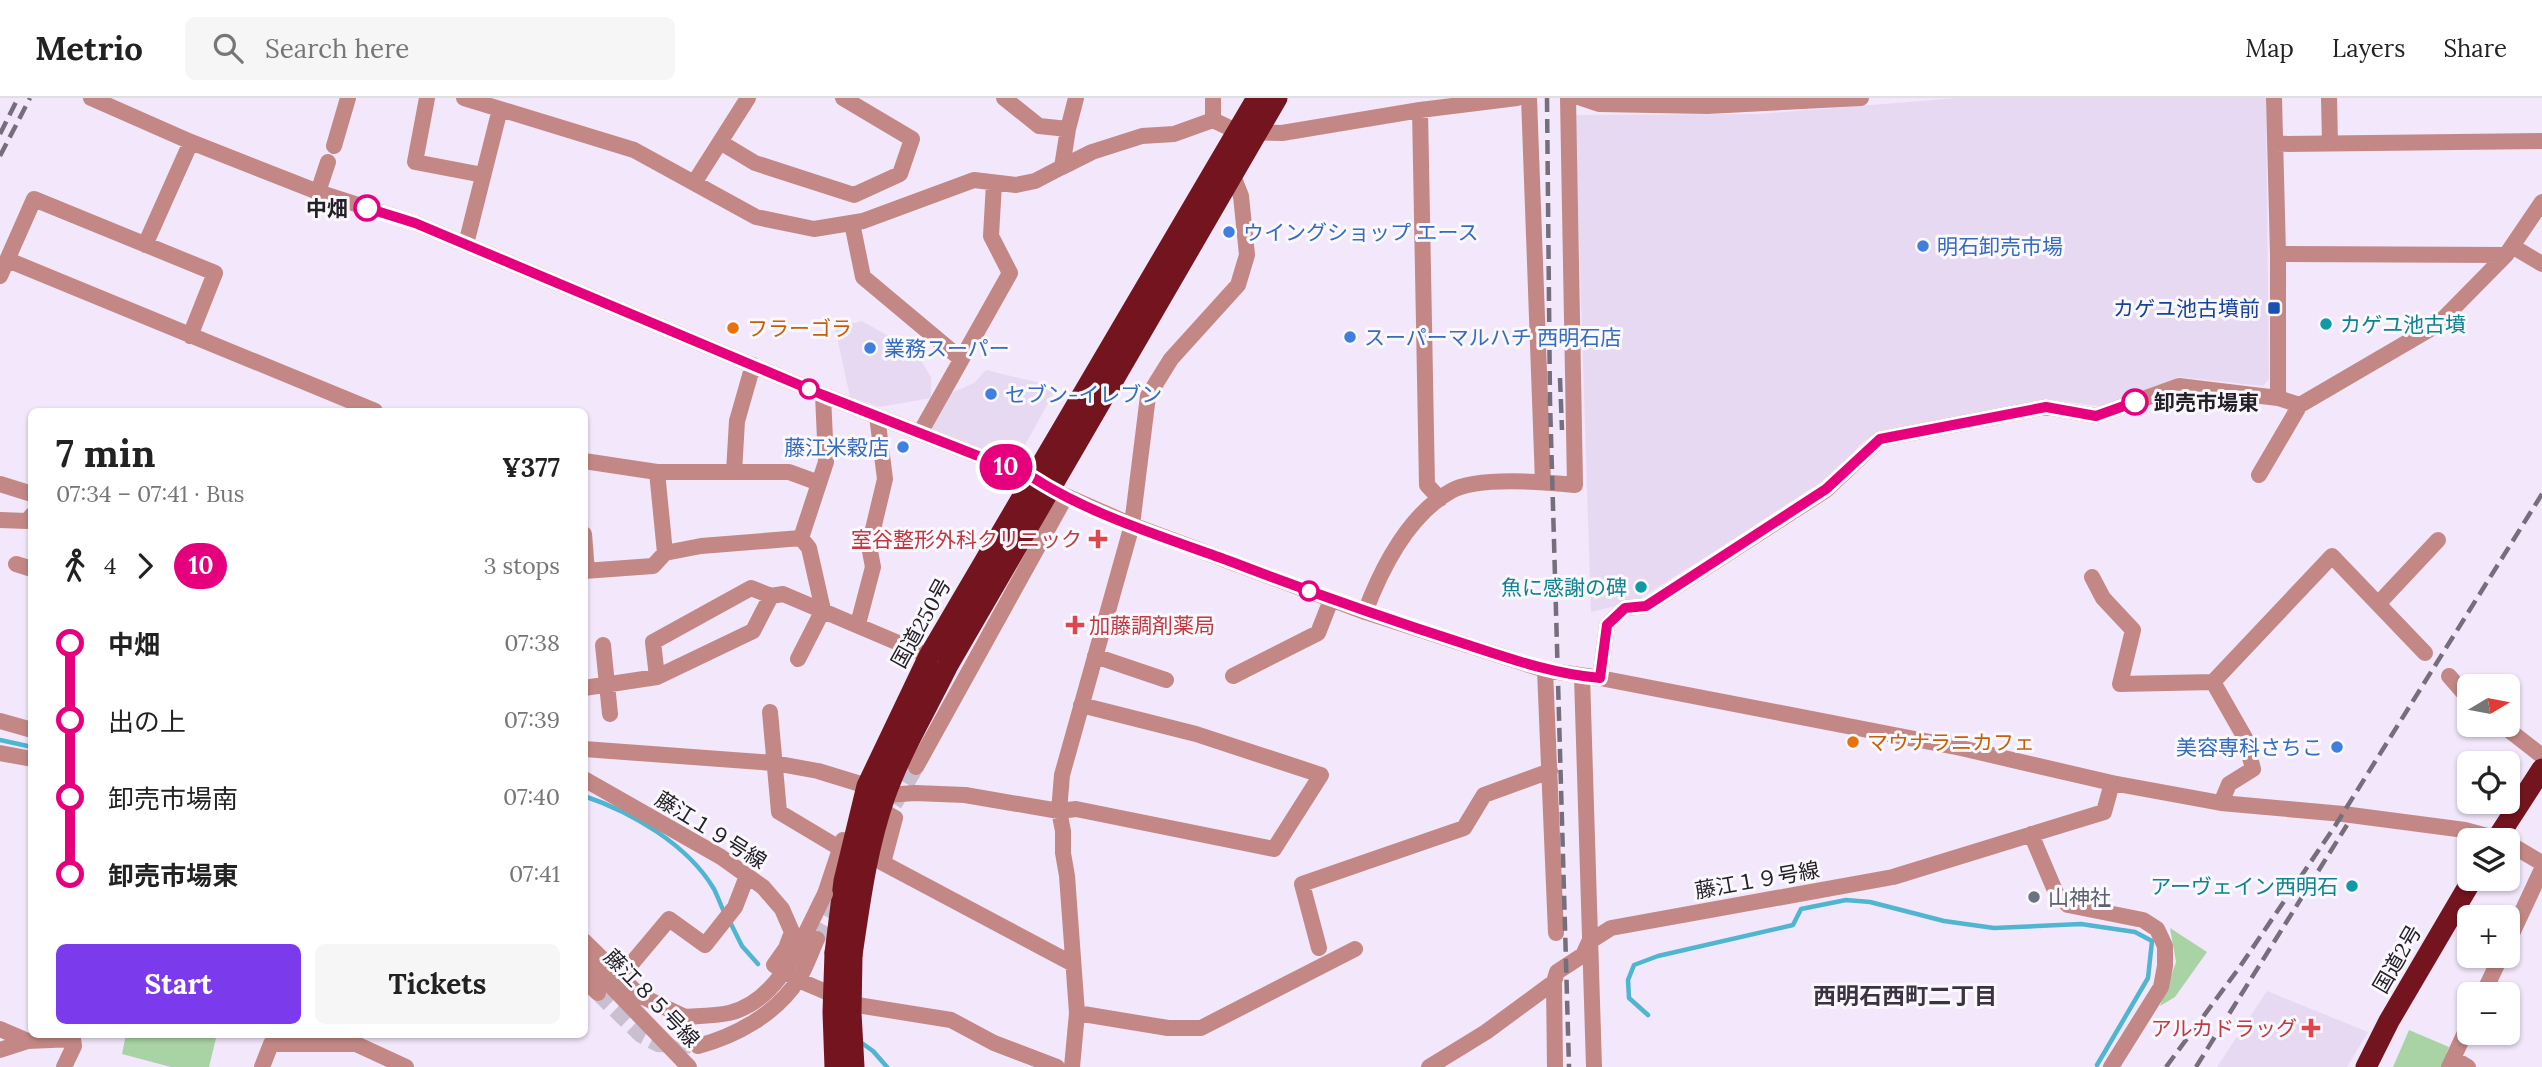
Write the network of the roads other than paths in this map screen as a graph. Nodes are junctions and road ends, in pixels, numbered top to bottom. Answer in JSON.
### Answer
{"nodes":[{"id":1,"x":91,"y":98,"type":"edge"},
{"id":2,"x":348,"y":98,"type":"edge"},
{"id":3,"x":428,"y":98,"type":"edge"},
{"id":4,"x":464,"y":98,"type":"edge"},
{"id":5,"x":748,"y":98,"type":"edge"},
{"id":6,"x":843,"y":98,"type":"edge"},
{"id":7,"x":1004,"y":98,"type":"edge"},
{"id":8,"x":1076,"y":98,"type":"edge"},
{"id":9,"x":1213,"y":98,"type":"edge"},
{"id":10,"x":1257,"y":98,"type":"edge"},
{"id":11,"x":1277,"y":98,"type":"edge"},
{"id":12,"x":1517,"y":98,"type":"edge"},
{"id":13,"x":1529,"y":98,"type":"edge"},
{"id":14,"x":1569,"y":98,"type":"edge"},
{"id":15,"x":1581,"y":98,"type":"edge"},
{"id":16,"x":1861,"y":98,"type":"edge"},
{"id":17,"x":2274,"y":98,"type":"edge"},
{"id":18,"x":2329,"y":98,"type":"edge"},
{"id":19,"x":1708,"y":102,"type":"edge"},
{"id":20,"x":500,"y":109,"type":"junction"},
{"id":21,"x":1420,"y":110,"type":"junction"},
{"id":22,"x":1213,"y":120,"type":"junction"},
{"id":23,"x":1068,"y":129,"type":"junction"},
{"id":24,"x":1248,"y":132,"type":"junction"},
{"id":25,"x":2542,"y":141,"type":"edge"},
{"id":26,"x":191,"y":142,"type":"junction"},
{"id":27,"x":720,"y":142,"type":"junction"},
{"id":28,"x":2330,"y":143,"type":"junction"},
{"id":29,"x":2275,"y":144,"type":"junction"},
{"id":30,"x":334,"y":146,"type":"dead end"},
{"id":31,"x":328,"y":162,"type":"dead end"},
{"id":32,"x":1062,"y":167,"type":"junction"},
{"id":33,"x":483,"y":175,"type":"junction"},
{"id":34,"x":1233,"y":176,"type":"junction"},
{"id":35,"x":694,"y":183,"type":"junction"},
{"id":36,"x":994,"y":183,"type":"junction"},
{"id":37,"x":879,"y":184,"type":"junction"},
{"id":38,"x":318,"y":192,"type":"junction"},
{"id":39,"x":2542,"y":202,"type":"edge"},
{"id":40,"x":891,"y":211,"type":"junction"},
{"id":41,"x":852,"y":223,"type":"junction"},
{"id":42,"x":145,"y":244,"type":"junction"},
{"id":43,"x":466,"y":244,"type":"junction"},
{"id":44,"x":2509,"y":251,"type":"junction"},
{"id":45,"x":2278,"y":254,"type":"junction"},
{"id":46,"x":8,"y":260,"type":"junction"},
{"id":47,"x":2542,"y":264,"type":"edge"},
{"id":48,"x":0,"y":276,"type":"edge"},
{"id":49,"x":190,"y":337,"type":"junction"},
{"id":50,"x":961,"y":359,"type":"junction"},
{"id":51,"x":753,"y":365,"type":"junction"},
{"id":52,"x":823,"y":395,"type":"junction"},
{"id":53,"x":2278,"y":398,"type":"junction"},
{"id":54,"x":2300,"y":405,"type":"junction"},
{"id":55,"x":368,"y":408,"type":"edge"},
{"id":56,"x":877,"y":416,"type":"junction"},
{"id":57,"x":920,"y":433,"type":"junction"},
{"id":58,"x":588,"y":462,"type":"edge"},
{"id":59,"x":657,"y":472,"type":"junction"},
{"id":60,"x":734,"y":472,"type":"junction"},
{"id":61,"x":2259,"y":475,"type":"dead end"},
{"id":62,"x":1543,"y":482,"type":"junction"},
{"id":63,"x":0,"y":484,"type":"edge"},
{"id":64,"x":819,"y":484,"type":"junction"},
{"id":65,"x":1049,"y":487,"type":"junction"},
{"id":66,"x":28,"y":493,"type":"edge"},
{"id":67,"x":1440,"y":499,"type":"junction"},
{"id":68,"x":0,"y":520,"type":"edge"},
{"id":69,"x":28,"y":520,"type":"edge"},
{"id":70,"x":1132,"y":525,"type":"junction"},
{"id":71,"x":801,"y":538,"type":"junction"},
{"id":72,"x":2438,"y":540,"type":"dead end"},
{"id":73,"x":665,"y":553,"type":"junction"},
{"id":74,"x":588,"y":571,"type":"edge"},
{"id":75,"x":2092,"y":577,"type":"dead end"},
{"id":76,"x":771,"y":596,"type":"junction"},
{"id":77,"x":1331,"y":600,"type":"junction"},
{"id":78,"x":2378,"y":604,"type":"junction"},
{"id":79,"x":823,"y":610,"type":"junction"},
{"id":80,"x":1364,"y":612,"type":"junction"},
{"id":81,"x":858,"y":624,"type":"junction"},
{"id":82,"x":603,"y":645,"type":"dead end"},
{"id":83,"x":2425,"y":653,"type":"dead end"},
{"id":84,"x":929,"y":656,"type":"junction"},
{"id":85,"x":1095,"y":656,"type":"junction"},
{"id":86,"x":798,"y":659,"type":"dead end"},
{"id":87,"x":1545,"y":670,"type":"junction"},
{"id":88,"x":1233,"y":676,"type":"dead end"},
{"id":89,"x":1582,"y":676,"type":"junction"},
{"id":90,"x":2449,"y":676,"type":"dead end"},
{"id":91,"x":657,"y":677,"type":"junction"},
{"id":92,"x":1600,"y":678,"type":"junction"},
{"id":93,"x":1166,"y":680,"type":"dead end"},
{"id":94,"x":2213,"y":682,"type":"junction"},
{"id":95,"x":608,"y":684,"type":"junction"},
{"id":96,"x":2457,"y":685,"type":"edge"},
{"id":97,"x":588,"y":687,"type":"edge"},
{"id":98,"x":1081,"y":705,"type":"junction"},
{"id":99,"x":770,"y":712,"type":"dead end"},
{"id":100,"x":610,"y":714,"type":"dead end"},
{"id":101,"x":0,"y":721,"type":"edge"},
{"id":102,"x":28,"y":729,"type":"edge"},
{"id":103,"x":2518,"y":737,"type":"edge"},
{"id":104,"x":588,"y":749,"type":"edge"},
{"id":105,"x":0,"y":753,"type":"edge"},
{"id":106,"x":2542,"y":756,"type":"edge"},
{"id":107,"x":28,"y":758,"type":"edge"},
{"id":108,"x":774,"y":763,"type":"junction"},
{"id":109,"x":916,"y":766,"type":"tunnel mouth"},
{"id":110,"x":2542,"y":769,"type":"edge"},
{"id":111,"x":1550,"y":772,"type":"junction"},
{"id":112,"x":588,"y":781,"type":"edge"},
{"id":113,"x":2112,"y":783,"type":"junction"},
{"id":114,"x":873,"y":800,"type":"junction"},
{"id":115,"x":2221,"y":803,"type":"junction"},
{"id":116,"x":1059,"y":811,"type":"junction"},
{"id":117,"x":2508,"y":828,"type":"edge"},
{"id":118,"x":2457,"y":829,"type":"edge"},
{"id":119,"x":2031,"y":834,"type":"junction"},
{"id":120,"x":841,"y":849,"type":"junction"},
{"id":121,"x":2520,"y":851,"type":"edge"},
{"id":122,"x":2542,"y":863,"type":"edge"},
{"id":123,"x":2542,"y":869,"type":"edge"},
{"id":124,"x":747,"y":876,"type":"junction"},
{"id":125,"x":2465,"y":891,"type":"edge"},
{"id":126,"x":2520,"y":916,"type":"edge"},
{"id":127,"x":1556,"y":933,"type":"dead end"},
{"id":128,"x":817,"y":939,"type":"tunnel mouth"},
{"id":129,"x":1589,"y":942,"type":"junction"},
{"id":130,"x":588,"y":945,"type":"edge"},
{"id":131,"x":1319,"y":948,"type":"dead end"},
{"id":132,"x":1355,"y":948,"type":"dead end"},
{"id":133,"x":844,"y":954,"type":"junction"},
{"id":134,"x":588,"y":962,"type":"edge"},
{"id":135,"x":1073,"y":964,"type":"junction"},
{"id":136,"x":627,"y":970,"type":"dead end"},
{"id":137,"x":798,"y":980,"type":"junction"},
{"id":138,"x":1554,"y":982,"type":"junction"},
{"id":139,"x":588,"y":984,"type":"edge"},
{"id":140,"x":598,"y":993,"type":"tunnel mouth"},
{"id":141,"x":1077,"y":1013,"type":"junction"},
{"id":142,"x":0,"y":1029,"type":"edge"},
{"id":143,"x":28,"y":1041,"type":"junction"},
{"id":144,"x":2459,"y":1045,"type":"edge"},
{"id":145,"x":698,"y":1046,"type":"tunnel mouth"},
{"id":146,"x":0,"y":1050,"type":"edge"},
{"id":147,"x":2451,"y":1063,"type":"edge"},
{"id":148,"x":64,"y":1067,"type":"edge"},
{"id":149,"x":262,"y":1067,"type":"edge"},
{"id":150,"x":406,"y":1067,"type":"edge"},
{"id":151,"x":689,"y":1067,"type":"edge"},
{"id":152,"x":835,"y":1067,"type":"edge"},
{"id":153,"x":854,"y":1067,"type":"edge"},
{"id":154,"x":1058,"y":1067,"type":"edge"},
{"id":155,"x":1072,"y":1067,"type":"edge"},
{"id":156,"x":1429,"y":1067,"type":"edge"},
{"id":157,"x":1555,"y":1067,"type":"edge"},
{"id":158,"x":1594,"y":1067,"type":"edge"},
{"id":159,"x":2111,"y":1067,"type":"edge"},
{"id":160,"x":2366,"y":1067,"type":"edge"},
{"id":161,"x":2468,"y":1067,"type":"edge"}],
"edges":[{"from":1,"to":26,"type":"street"},
{"from":2,"to":30,"type":"street"},
{"from":3,"to":33,"type":"street"},
{"from":4,"to":20,"type":"street"},
{"from":5,"to":27,"type":"street"},
{"from":6,"to":37,"type":"street"},
{"from":7,"to":23,"type":"street"},
{"from":8,"to":23,"type":"street"},
{"from":9,"to":22,"type":"street"},
{"from":10,"to":24,"type":"highway","name":"国道250号"},
{"from":11,"to":24,"type":"highway","name":"国道250号"},
{"from":12,"to":21,"type":"street"},
{"from":13,"to":62,"type":"street"},
{"from":14,"to":62,"type":"street"},
{"from":15,"to":19,"type":"street"},
{"from":16,"to":19,"type":"street"},
{"from":17,"to":29,"type":"street"},
{"from":18,"to":28,"type":"street"},
{"from":20,"to":33,"type":"street"},
{"from":20,"to":35,"type":"street"},
{"from":21,"to":24,"type":"street"},
{"from":21,"to":67,"type":"street"},
{"from":22,"to":24,"type":"street"},
{"from":22,"to":32,"type":"street"},
{"from":23,"to":32,"type":"street"},
{"from":24,"to":34,"type":"highway","name":"国道250号"},
{"from":24,"to":65,"type":"highway","name":"国道250号"},
{"from":25,"to":28,"type":"street"},
{"from":26,"to":38,"type":"street"},
{"from":26,"to":42,"type":"street"},
{"from":27,"to":35,"type":"street"},
{"from":27,"to":37,"type":"street"},
{"from":28,"to":29,"type":"street"},
{"from":29,"to":45,"type":"street"},
{"from":31,"to":38,"type":"street"},
{"from":32,"to":36,"type":"street"},
{"from":33,"to":43,"type":"street"},
{"from":34,"to":65,"type":"highway","name":"国道250号"},
{"from":34,"to":70,"type":"street"},
{"from":35,"to":41,"type":"street"},
{"from":36,"to":40,"type":"street"},
{"from":36,"to":50,"type":"street"},
{"from":37,"to":40,"type":"street"},
{"from":38,"to":43,"type":"street"},
{"from":39,"to":44,"type":"street"},
{"from":40,"to":41,"type":"street"},
{"from":41,"to":50,"type":"street"},
{"from":42,"to":46,"type":"street"},
{"from":42,"to":49,"type":"street"},
{"from":43,"to":51,"type":"street"},
{"from":44,"to":45,"type":"street"},
{"from":44,"to":47,"type":"street"},
{"from":44,"to":54,"type":"street"},
{"from":45,"to":53,"type":"street"},
{"from":46,"to":48,"type":"street"},
{"from":46,"to":49,"type":"street"},
{"from":49,"to":55,"type":"street"},
{"from":50,"to":57,"type":"street"},
{"from":51,"to":52,"type":"street"},
{"from":51,"to":60,"type":"street"},
{"from":52,"to":56,"type":"street"},
{"from":52,"to":64,"type":"street"},
{"from":53,"to":54,"type":"street"},
{"from":53,"to":92,"type":"street"},
{"from":54,"to":61,"type":"street"},
{"from":56,"to":57,"type":"street"},
{"from":56,"to":81,"type":"street"},
{"from":57,"to":65,"type":"street"},
{"from":58,"to":59,"type":"street"},
{"from":59,"to":60,"type":"street"},
{"from":59,"to":73,"type":"street"},
{"from":60,"to":64,"type":"street"},
{"from":62,"to":67,"type":"street"},
{"from":63,"to":66,"type":"street"},
{"from":64,"to":71,"type":"street"},
{"from":65,"to":70,"type":"street"},
{"from":65,"to":84,"type":"highway","name":"国道250号"},
{"from":65,"to":109,"type":"street"},
{"from":65,"to":114,"type":"highway","name":"国道250号"},
{"from":67,"to":80,"type":"street"},
{"from":68,"to":69,"type":"street"},
{"from":70,"to":77,"type":"street"},
{"from":70,"to":85,"type":"street"},
{"from":71,"to":73,"type":"street"},
{"from":71,"to":79,"type":"street"},
{"from":72,"to":78,"type":"street"},
{"from":73,"to":74,"type":"street"},
{"from":75,"to":94,"type":"street"},
{"from":76,"to":79,"type":"street"},
{"from":76,"to":91,"type":"street"},
{"from":76,"to":91,"type":"street"},
{"from":77,"to":80,"type":"street"},
{"from":77,"to":88,"type":"street"},
{"from":78,"to":83,"type":"street"},
{"from":78,"to":94,"type":"street"},
{"from":79,"to":81,"type":"street"},
{"from":79,"to":86,"type":"street"},
{"from":80,"to":87,"type":"street"},
{"from":81,"to":84,"type":"street"},
{"from":82,"to":95,"type":"street"},
{"from":84,"to":114,"type":"highway","name":"国道250号"},
{"from":85,"to":93,"type":"street"},
{"from":85,"to":98,"type":"street"},
{"from":87,"to":89,"type":"street"},
{"from":87,"to":111,"type":"street"},
{"from":89,"to":92,"type":"street"},
{"from":89,"to":129,"type":"street"},
{"from":90,"to":96,"type":"street"},
{"from":91,"to":95,"type":"street"},
{"from":92,"to":113,"type":"street"},
{"from":94,"to":115,"type":"street"},
{"from":95,"to":97,"type":"street"},
{"from":95,"to":100,"type":"street"},
{"from":98,"to":116,"type":"street"},
{"from":98,"to":116,"type":"street"},
{"from":99,"to":108,"type":"street"},
{"from":101,"to":102,"type":"street"},
{"from":103,"to":106,"type":"street"},
{"from":104,"to":108,"type":"street"},
{"from":105,"to":107,"type":"street"},
{"from":108,"to":114,"type":"street"},
{"from":108,"to":120,"type":"street"},
{"from":110,"to":117,"type":"highway"},
{"from":111,"to":127,"type":"street"},
{"from":111,"to":131,"type":"street"},
{"from":112,"to":124,"type":"street","name":"藤江１９号線"},
{"from":113,"to":115,"type":"street"},
{"from":113,"to":119,"type":"street","name":"藤江１９号線"},
{"from":114,"to":116,"type":"street"},
{"from":114,"to":120,"type":"street"},
{"from":114,"to":133,"type":"highway","name":"国道250号"},
{"from":114,"to":135,"type":"street"},
{"from":115,"to":118,"type":"street"},
{"from":116,"to":135,"type":"street"},
{"from":119,"to":129,"type":"street","name":"藤江１９号線"},
{"from":119,"to":159,"type":"street"},
{"from":120,"to":130,"type":"street","bridge":true},
{"from":121,"to":122,"type":"street"},
{"from":123,"to":126,"type":"street"},
{"from":124,"to":136,"type":"street"},
{"from":124,"to":137,"type":"street","name":"藤江１９号線"},
{"from":125,"to":160,"type":"highway","name":"国道2号"},
{"from":128,"to":137,"type":"street"},
{"from":129,"to":138,"type":"street","name":"藤江１９号線"},
{"from":129,"to":158,"type":"street"},
{"from":132,"to":141,"type":"street"},
{"from":133,"to":152,"type":"highway","name":"国道250号","bridge":true},
{"from":133,"to":153,"type":"highway","name":"国道250号","bridge":true},
{"from":134,"to":151,"type":"street","name":"藤江８５号線"},
{"from":135,"to":141,"type":"street"},
{"from":137,"to":145,"type":"street"},
{"from":137,"to":154,"type":"street","name":"藤江１９号線"},
{"from":138,"to":156,"type":"street","name":"藤江１９号線"},
{"from":138,"to":157,"type":"street"},
{"from":139,"to":140,"type":"street"},
{"from":141,"to":155,"type":"street"},
{"from":142,"to":143,"type":"street"},
{"from":143,"to":146,"type":"street"},
{"from":143,"to":148,"type":"street"},
{"from":144,"to":147,"type":"street"},
{"from":147,"to":161,"type":"street"},
{"from":149,"to":150,"type":"street"}]}
